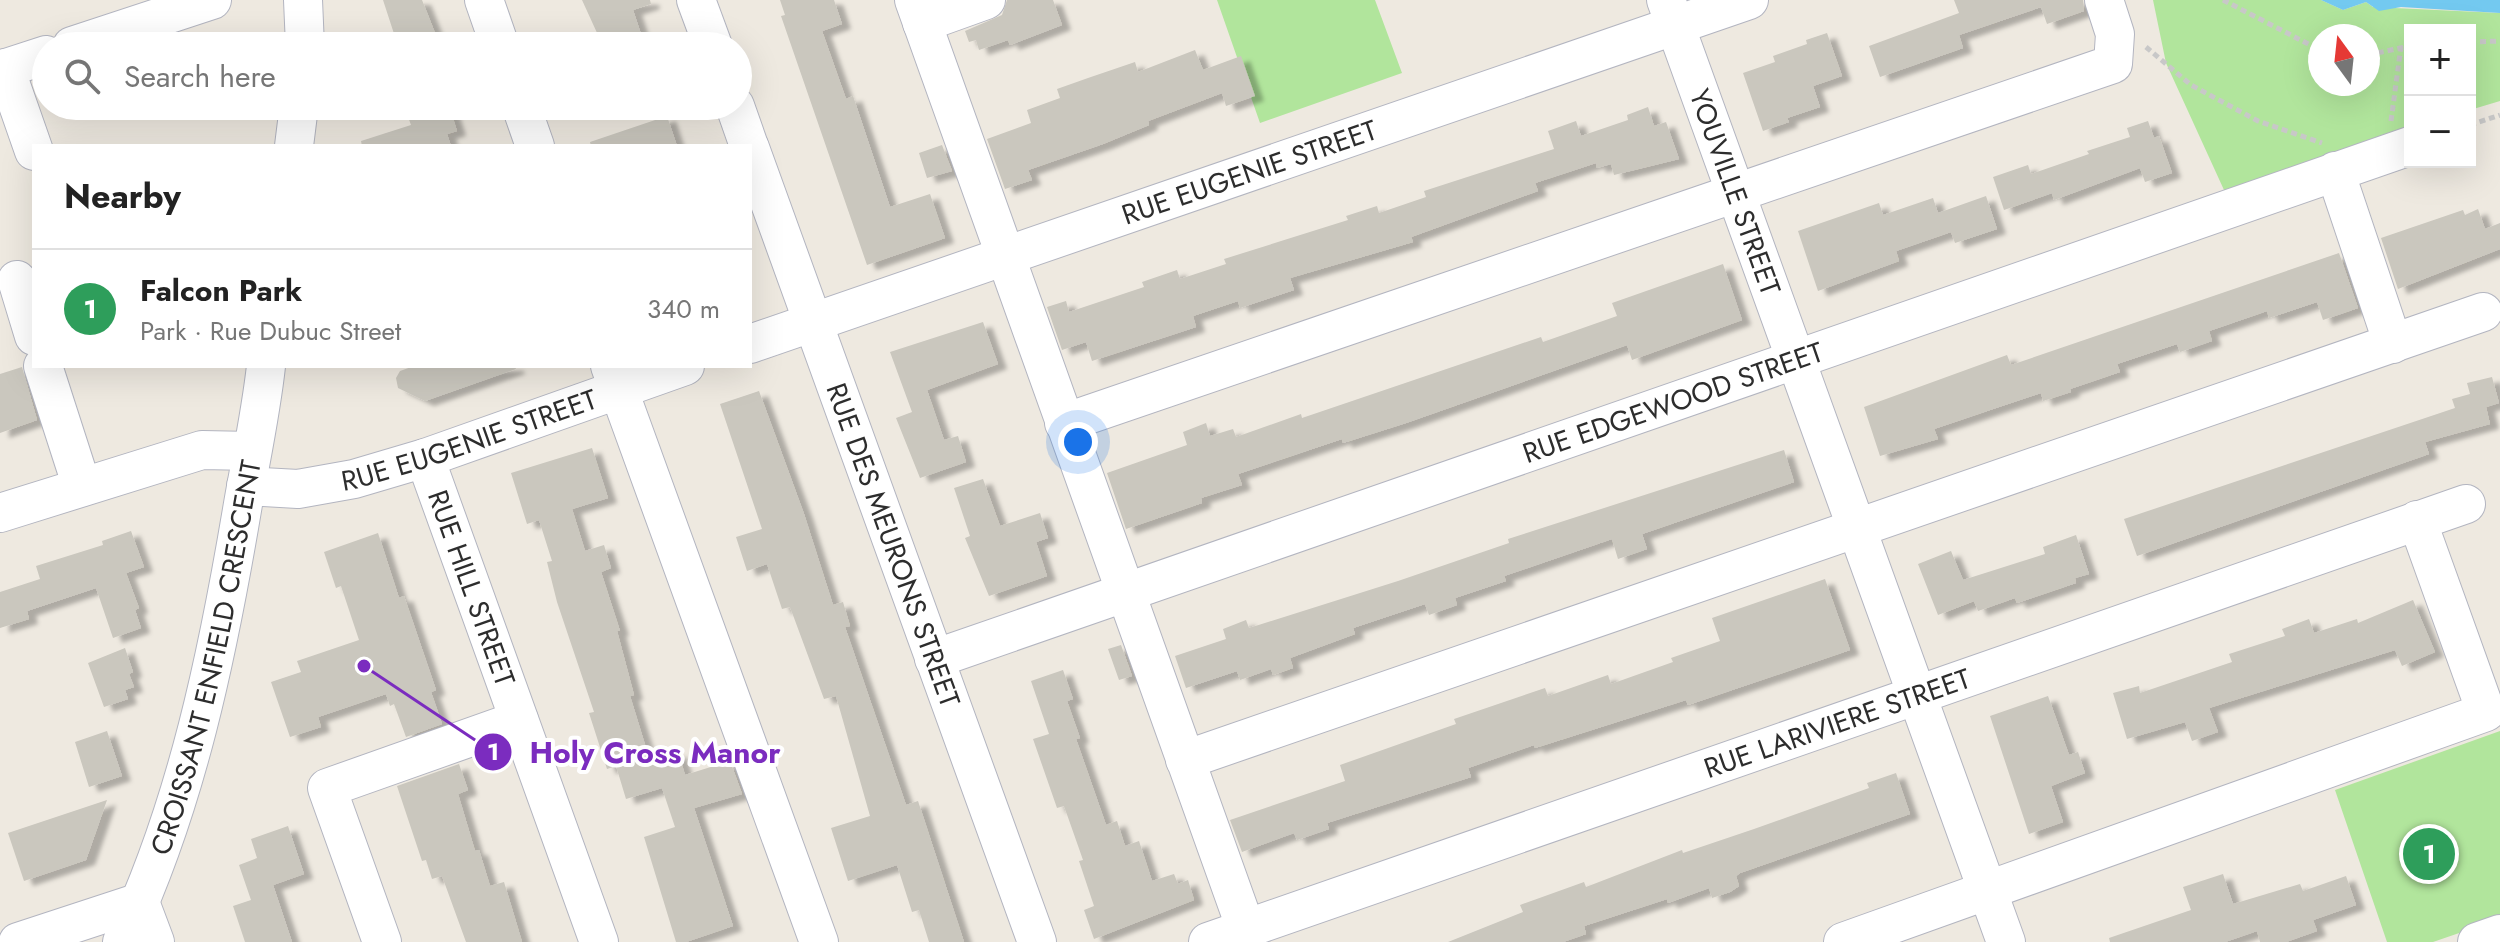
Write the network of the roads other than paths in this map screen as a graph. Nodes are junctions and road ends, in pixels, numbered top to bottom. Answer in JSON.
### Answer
{"nodes":[{"id":1,"x":212,"y":0,"type":"edge"},
{"id":2,"x":303,"y":0,"type":"edge"},
{"id":3,"x":484,"y":0,"type":"edge"},
{"id":4,"x":696,"y":0,"type":"edge"},
{"id":5,"x":986,"y":0,"type":"edge"},
{"id":6,"x":1749,"y":0,"type":"edge"},
{"id":7,"x":918,"y":11,"type":"edge"},
{"id":8,"x":1670,"y":13,"type":"edge"},
{"id":9,"x":123,"y":14,"type":"edge"},
{"id":10,"x":2109,"y":16,"type":"edge"},
{"id":11,"x":94,"y":32,"type":"edge"},
{"id":12,"x":304,"y":32,"type":"edge"},
{"id":13,"x":495,"y":32,"type":"edge"},
{"id":14,"x":708,"y":32,"type":"edge"},
{"id":15,"x":32,"y":60,"type":"edge"},
{"id":16,"x":3,"y":69,"type":"edge"},
{"id":17,"x":297,"y":120,"type":"edge"},
{"id":18,"x":526,"y":120,"type":"edge"},
{"id":19,"x":740,"y":120,"type":"edge"},
{"id":20,"x":294,"y":144,"type":"edge"},
{"id":21,"x":534,"y":144,"type":"edge"},
{"id":22,"x":749,"y":144,"type":"edge"},
{"id":23,"x":32,"y":146,"type":"edge"},
{"id":24,"x":752,"y":153,"type":"edge"},
{"id":25,"x":2374,"y":158,"type":"edge"},
{"id":26,"x":1735,"y":192,"type":"junction"},
{"id":27,"x":1004,"y":256,"type":"junction"},
{"id":28,"x":17,"y":280,"type":"edge"},
{"id":29,"x":2483,"y":312,"type":"dead end"},
{"id":30,"x":813,"y":322,"type":"junction"},
{"id":31,"x":32,"y":329,"type":"edge"},
{"id":32,"x":752,"y":343,"type":"edge"},
{"id":33,"x":2393,"y":344,"type":"junction"},
{"id":34,"x":1796,"y":359,"type":"junction"},
{"id":35,"x":44,"y":368,"type":"edge"},
{"id":36,"x":266,"y":368,"type":"edge"},
{"id":37,"x":672,"y":368,"type":"edge"},
{"id":38,"x":614,"y":377,"type":"edge"},
{"id":39,"x":1064,"y":423,"type":"junction"},
{"id":40,"x":425,"y":458,"type":"junction"},
{"id":41,"x":249,"y":469,"type":"junction"},
{"id":42,"x":82,"y":487,"type":"junction"},
{"id":43,"x":2466,"y":504,"type":"dead end"},
{"id":44,"x":0,"y":513,"type":"edge"},
{"id":45,"x":2417,"y":520,"type":"junction"},
{"id":46,"x":1857,"y":526,"type":"junction"},
{"id":47,"x":1125,"y":593,"type":"junction"},
{"id":48,"x":934,"y":659,"type":"junction"},
{"id":49,"x":1916,"y":694,"type":"junction"},
{"id":50,"x":519,"y":720,"type":"junction"},
{"id":51,"x":1185,"y":760,"type":"junction"},
{"id":52,"x":1988,"y":892,"type":"junction"},
{"id":53,"x":140,"y":902,"type":"junction"},
{"id":54,"x":1246,"y":929,"type":"junction"},
{"id":55,"x":18,"y":942,"type":"edge"},
{"id":56,"x":122,"y":942,"type":"edge"},
{"id":57,"x":155,"y":942,"type":"edge"},
{"id":58,"x":382,"y":942,"type":"edge"},
{"id":59,"x":599,"y":942,"type":"edge"},
{"id":60,"x":819,"y":942,"type":"edge"},
{"id":61,"x":1037,"y":942,"type":"edge"},
{"id":62,"x":1208,"y":942,"type":"edge"},
{"id":63,"x":1843,"y":942,"type":"edge"},
{"id":64,"x":2006,"y":942,"type":"edge"}],
"edges":[{"from":1,"to":9,"type":"street"},
{"from":2,"to":12,"type":"street"},
{"from":3,"to":13,"type":"street"},
{"from":4,"to":14,"type":"street"},
{"from":5,"to":7,"type":"street"},
{"from":6,"to":8,"type":"street","name":"RUE EUGENIE STREET"},
{"from":7,"to":27,"type":"street"},
{"from":8,"to":26,"type":"street","name":"YOUVILLE STREET"},
{"from":8,"to":27,"type":"street","name":"RUE EUGENIE STREET"},
{"from":9,"to":11,"type":"street"},
{"from":10,"to":26,"type":"street"},
{"from":15,"to":16,"type":"street"},
{"from":16,"to":23,"type":"street"},
{"from":17,"to":20,"type":"street"},
{"from":18,"to":21,"type":"street"},
{"from":19,"to":22,"type":"street","name":"RUE DES MEURONS STREET"},
{"from":24,"to":30,"type":"street","name":"RUE DES MEURONS STREET"},
{"from":25,"to":33,"type":"street"},
{"from":25,"to":34,"type":"street","name":"RUE EDGEWOOD STREET"},
{"from":26,"to":34,"type":"street","name":"YOUVILLE STREET"},
{"from":26,"to":39,"type":"street"},
{"from":27,"to":30,"type":"street","name":"RUE EUGENIE STREET"},
{"from":27,"to":39,"type":"street"},
{"from":28,"to":31,"type":"street"},
{"from":29,"to":33,"type":"street"},
{"from":30,"to":32,"type":"street","name":"RUE EUGENIE STREET"},
{"from":30,"to":48,"type":"street","name":"RUE DES MEURONS STREET"},
{"from":33,"to":46,"type":"street"},
{"from":34,"to":46,"type":"street","name":"YOUVILLE STREET"},
{"from":34,"to":47,"type":"street","name":"RUE EDGEWOOD STREET"},
{"from":35,"to":42,"type":"street"},
{"from":36,"to":41,"type":"street","name":"CROISSANT ENFIELD CRESCENT"},
{"from":37,"to":38,"type":"street","name":"RUE EUGENIE STREET"},
{"from":38,"to":40,"type":"street","name":"RUE EUGENIE STREET"},
{"from":38,"to":60,"type":"street"},
{"from":39,"to":47,"type":"street"},
{"from":40,"to":41,"type":"street","name":"RUE EUGENIE STREET"},
{"from":40,"to":50,"type":"street","name":"RUE HILL STREET"},
{"from":41,"to":42,"type":"street","name":"RUE EUGENIE STREET"},
{"from":41,"to":53,"type":"street","name":"CROISSANT ENFIELD CRESCENT"},
{"from":42,"to":44,"type":"street","name":"RUE EUGENIE STREET"},
{"from":43,"to":45,"type":"street","name":"RUE LARIVIERE STREET"},
{"from":45,"to":49,"type":"street","name":"RUE LARIVIERE STREET"},
{"from":45,"to":52,"type":"street"},
{"from":46,"to":49,"type":"street","name":"YOUVILLE STREET"},
{"from":46,"to":51,"type":"street"},
{"from":47,"to":48,"type":"street","name":"RUE EDGEWOOD STREET"},
{"from":47,"to":51,"type":"street"},
{"from":48,"to":61,"type":"street","name":"RUE DES MEURONS STREET"},
{"from":49,"to":52,"type":"street","name":"YOUVILLE STREET"},
{"from":49,"to":54,"type":"street","name":"RUE LARIVIERE STREET"},
{"from":50,"to":58,"type":"street"},
{"from":50,"to":59,"type":"street","name":"RUE HILL STREET"},
{"from":51,"to":54,"type":"street"},
{"from":52,"to":63,"type":"street"},
{"from":52,"to":64,"type":"street","name":"YOUVILLE STREET"},
{"from":53,"to":55,"type":"street"},
{"from":53,"to":56,"type":"street","name":"CROISSANT ENFIELD CRESCENT"},
{"from":53,"to":57,"type":"street"},
{"from":54,"to":62,"type":"street","name":"RUE LARIVIERE STREET"}]}
